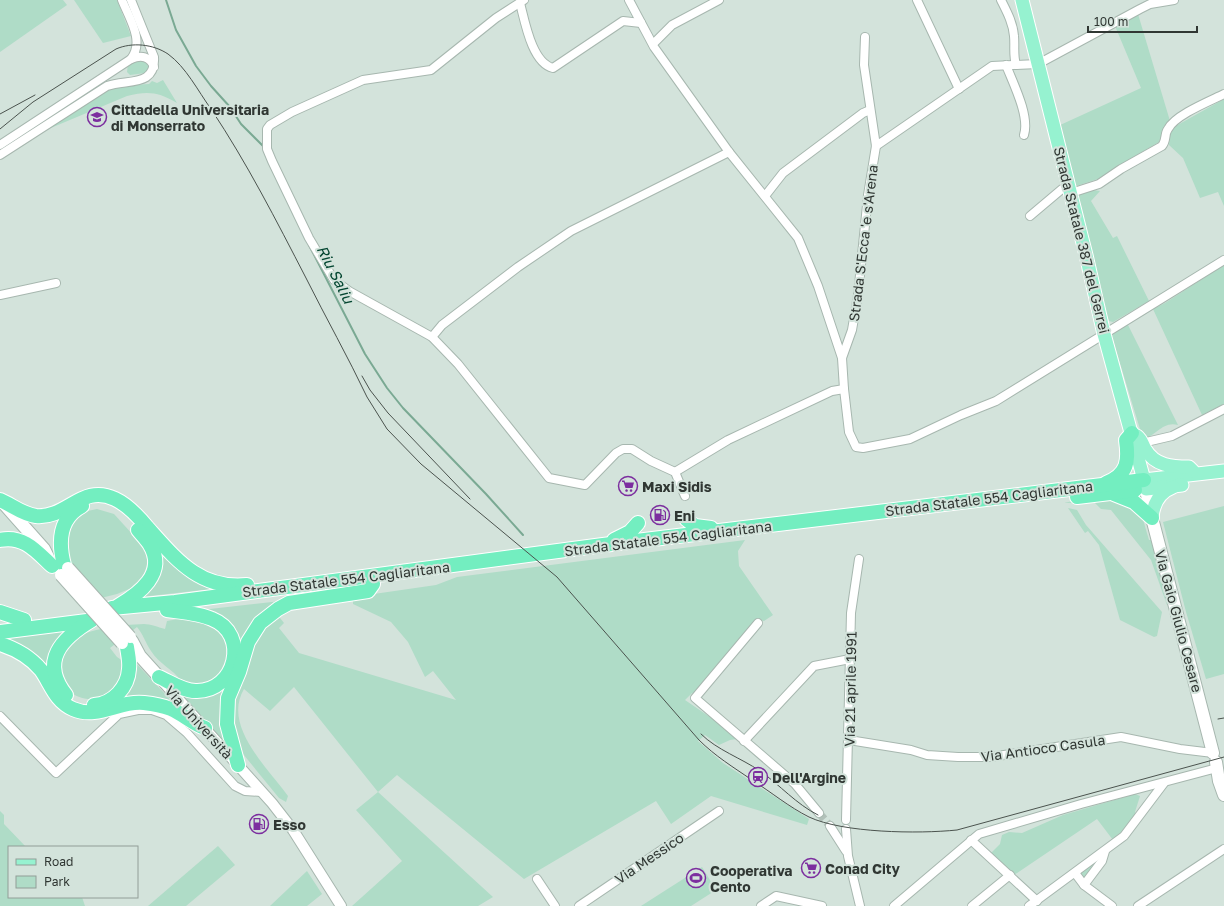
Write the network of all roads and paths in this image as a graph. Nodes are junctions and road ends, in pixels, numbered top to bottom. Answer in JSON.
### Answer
{"nodes":[{"id":1,"x":122,"y":0,"type":"edge"},
{"id":2,"x":131,"y":0,"type":"edge"},
{"id":3,"x":629,"y":0,"type":"edge"},
{"id":4,"x":719,"y":0,"type":"edge"},
{"id":5,"x":917,"y":0,"type":"edge"},
{"id":6,"x":1001,"y":0,"type":"edge"},
{"id":7,"x":1022,"y":0,"type":"edge"},
{"id":8,"x":1174,"y":0,"type":"edge"},
{"id":9,"x":522,"y":2,"type":"edge"},
{"id":10,"x":641,"y":23,"type":"junction"},
{"id":11,"x":865,"y":37,"type":"dead end"},
{"id":12,"x":653,"y":44,"type":"junction"},
{"id":13,"x":131,"y":59,"type":"junction"},
{"id":14,"x":1038,"y":64,"type":"junction"},
{"id":15,"x":1006,"y":65,"type":"junction"},
{"id":16,"x":1016,"y":65,"type":"junction"},
{"id":17,"x":154,"y":68,"type":"junction"},
{"id":18,"x":959,"y":89,"type":"junction"},
{"id":19,"x":1224,"y":94,"type":"edge"},
{"id":20,"x":870,"y":110,"type":"junction"},
{"id":21,"x":1024,"y":135,"type":"dead end"},
{"id":22,"x":0,"y":145,"type":"edge"},
{"id":23,"x":876,"y":146,"type":"junction"},
{"id":24,"x":729,"y":152,"type":"junction"},
{"id":25,"x":0,"y":155,"type":"edge"},
{"id":26,"x":1070,"y":190,"type":"junction"},
{"id":27,"x":765,"y":196,"type":"junction"},
{"id":28,"x":1030,"y":216,"type":"dead end"},
{"id":29,"x":1224,"y":260,"type":"edge"},
{"id":30,"x":56,"y":283,"type":"dead end"},
{"id":31,"x":0,"y":295,"type":"edge"},
{"id":32,"x":1104,"y":334,"type":"junction"},
{"id":33,"x":432,"y":337,"type":"junction"},
{"id":34,"x":842,"y":358,"type":"junction"},
{"id":35,"x":844,"y":389,"type":"junction"},
{"id":36,"x":1224,"y":409,"type":"edge"},
{"id":37,"x":1137,"y":438,"type":"junction"},
{"id":38,"x":1224,"y":471,"type":"edge"},
{"id":39,"x":675,"y":472,"type":"junction"},
{"id":40,"x":1196,"y":474,"type":"junction"},
{"id":41,"x":1224,"y":479,"type":"edge"},
{"id":42,"x":1145,"y":485,"type":"junction"},
{"id":43,"x":1180,"y":485,"type":"junction"},
{"id":44,"x":1105,"y":489,"type":"junction"},
{"id":45,"x":686,"y":496,"type":"dead end"},
{"id":46,"x":0,"y":500,"type":"edge"},
{"id":47,"x":1152,"y":518,"type":"junction"},
{"id":48,"x":686,"y":519,"type":"dead end"},
{"id":49,"x":638,"y":523,"type":"dead end"},
{"id":50,"x":725,"y":530,"type":"junction"},
{"id":51,"x":0,"y":540,"type":"edge"},
{"id":52,"x":603,"y":545,"type":"junction"},
{"id":53,"x":547,"y":557,"type":"junction"},
{"id":54,"x":859,"y":559,"type":"dead end"},
{"id":55,"x":526,"y":560,"type":"junction"},
{"id":56,"x":61,"y":569,"type":"junction"},
{"id":57,"x":373,"y":584,"type":"junction"},
{"id":58,"x":264,"y":590,"type":"junction"},
{"id":59,"x":167,"y":610,"type":"junction"},
{"id":60,"x":115,"y":611,"type":"junction"},
{"id":61,"x":0,"y":612,"type":"edge"},
{"id":62,"x":90,"y":617,"type":"junction"},
{"id":63,"x":24,"y":620,"type":"junction"},
{"id":64,"x":0,"y":623,"type":"edge"},
{"id":65,"x":758,"y":623,"type":"dead end"},
{"id":66,"x":0,"y":632,"type":"edge"},
{"id":67,"x":127,"y":643,"type":"junction"},
{"id":68,"x":0,"y":644,"type":"edge"},
{"id":69,"x":850,"y":659,"type":"junction"},
{"id":70,"x":159,"y":676,"type":"junction"},
{"id":71,"x":0,"y":716,"type":"edge"},
{"id":72,"x":205,"y":728,"type":"junction"},
{"id":73,"x":849,"y":740,"type":"junction"},
{"id":74,"x":744,"y":741,"type":"junction"},
{"id":75,"x":238,"y":765,"type":"junction"},
{"id":76,"x":1218,"y":767,"type":"edge"},
{"id":77,"x":1164,"y":783,"type":"junction"},
{"id":78,"x":263,"y":793,"type":"junction"},
{"id":79,"x":1224,"y":795,"type":"edge"},
{"id":80,"x":719,"y":811,"type":"dead end"},
{"id":81,"x":819,"y":813,"type":"tunnel mouth"},
{"id":82,"x":846,"y":820,"type":"dead end"},
{"id":83,"x":830,"y":826,"type":"tunnel mouth"},
{"id":84,"x":846,"y":829,"type":"dead end"},
{"id":85,"x":971,"y":840,"type":"junction"},
{"id":86,"x":1224,"y":849,"type":"edge"},
{"id":87,"x":1104,"y":851,"type":"junction"},
{"id":88,"x":848,"y":856,"type":"junction"},
{"id":89,"x":1075,"y":873,"type":"junction"},
{"id":90,"x":1010,"y":875,"type":"junction"},
{"id":91,"x":537,"y":879,"type":"dead end"},
{"id":92,"x":1084,"y":885,"type":"junction"},
{"id":93,"x":1037,"y":901,"type":"junction"},
{"id":94,"x":341,"y":906,"type":"edge"},
{"id":95,"x":554,"y":906,"type":"edge"},
{"id":96,"x":579,"y":906,"type":"edge"},
{"id":97,"x":760,"y":906,"type":"edge"},
{"id":98,"x":822,"y":906,"type":"edge"},
{"id":99,"x":860,"y":906,"type":"edge"},
{"id":100,"x":894,"y":906,"type":"edge"},
{"id":101,"x":972,"y":906,"type":"edge"},
{"id":102,"x":1029,"y":906,"type":"edge"},
{"id":103,"x":1112,"y":906,"type":"edge"},
{"id":104,"x":1138,"y":906,"type":"edge"}],
"edges":[{"from":1,"to":13,"type":"street"},
{"from":2,"to":17,"type":"street"},
{"from":3,"to":10,"type":"street"},
{"from":4,"to":12,"type":"street"},
{"from":5,"to":18,"type":"street"},
{"from":6,"to":16,"type":"street"},
{"from":7,"to":14,"type":"main road","name":"Strada Statale 387 del Gerrei"},
{"from":8,"to":14,"type":"street"},
{"from":9,"to":10,"type":"street"},
{"from":9,"to":33,"type":"street"},
{"from":10,"to":12,"type":"street"},
{"from":11,"to":20,"type":"street","name":"Strada S'Ecca 'e s'Arena"},
{"from":12,"to":24,"type":"street"},
{"from":13,"to":17,"type":"street"},
{"from":13,"to":22,"type":"street"},
{"from":14,"to":16,"type":"street"},
{"from":14,"to":26,"type":"main road","name":"Strada Statale 387 del Gerrei"},
{"from":15,"to":16,"type":"street"},
{"from":15,"to":18,"type":"street"},
{"from":15,"to":21,"type":"street"},
{"from":17,"to":25,"type":"street"},
{"from":18,"to":23,"type":"street"},
{"from":19,"to":26,"type":"street"},
{"from":20,"to":23,"type":"street","name":"Strada S'Ecca 'e s'Arena"},
{"from":20,"to":27,"type":"street"},
{"from":23,"to":34,"type":"street","name":"Strada S'Ecca 'e s'Arena"},
{"from":24,"to":27,"type":"street"},
{"from":24,"to":33,"type":"street"},
{"from":26,"to":28,"type":"street"},
{"from":26,"to":32,"type":"main road","name":"Strada Statale 387 del Gerrei"},
{"from":27,"to":34,"type":"street"},
{"from":29,"to":32,"type":"street"},
{"from":30,"to":31,"type":"street"},
{"from":32,"to":35,"type":"street","name":"Strada S'Ecca 'e s'Arena"},
{"from":32,"to":37,"type":"main road","name":"Strada Statale 387 del Gerrei"},
{"from":33,"to":39,"type":"street"},
{"from":34,"to":35,"type":"street","name":"Strada S'Ecca 'e s'Arena"},
{"from":35,"to":39,"type":"street"},
{"from":36,"to":37,"type":"street"},
{"from":37,"to":40,"type":"main road"},
{"from":37,"to":42,"type":"main road","name":"Strada Statale 387 del Gerrei"},
{"from":37,"to":44,"type":"highway"},
{"from":38,"to":40,"type":"main road","name":"Strada Statale 554 Cagliaritana"},
{"from":39,"to":45,"type":"street"},
{"from":40,"to":42,"type":"main road","name":"Strada Statale 554 Cagliaritana"},
{"from":41,"to":43,"type":"main road","name":"Strada Statale 554 Cagliaritana"},
{"from":42,"to":43,"type":"main road","name":"Strada Statale 554 Cagliaritana"},
{"from":42,"to":44,"type":"highway","name":"Strada Statale 554 Cagliaritana"},
{"from":42,"to":47,"type":"main road","name":"Via Gaio Giulio Cesare"},
{"from":43,"to":47,"type":"main road"},
{"from":44,"to":47,"type":"highway"},
{"from":44,"to":50,"type":"highway","name":"Strada Statale 554 Cagliaritana"},
{"from":44,"to":53,"type":"highway","name":"Strada Statale 554 Cagliaritana"},
{"from":46,"to":56,"type":"main road","name":"Via Università"},
{"from":46,"to":58,"type":"highway"},
{"from":47,"to":76,"type":"main road","name":"Via Gaio Giulio Cesare"},
{"from":48,"to":50,"type":"highway"},
{"from":49,"to":52,"type":"highway"},
{"from":50,"to":52,"type":"highway","name":"Strada Statale 554 Cagliaritana"},
{"from":51,"to":56,"type":"highway"},
{"from":52,"to":53,"type":"highway","name":"Strada Statale 554 Cagliaritana"},
{"from":53,"to":55,"type":"highway","name":"Strada Statale 554 Cagliaritana"},
{"from":54,"to":69,"type":"street","name":"Via 21 aprile 1991"},
{"from":55,"to":57,"type":"highway","name":"Strada Statale 554 Cagliaritana"},
{"from":55,"to":58,"type":"highway","name":"Strada Statale 554 Cagliaritana"},
{"from":56,"to":60,"type":"highway"},
{"from":56,"to":67,"type":"main road","name":"Via Università","bridge":true},
{"from":57,"to":59,"type":"highway","name":"Strada Statale 554 Cagliaritana"},
{"from":57,"to":75,"type":"highway"},
{"from":58,"to":60,"type":"highway","name":"Strada Statale 554 Cagliaritana"},
{"from":59,"to":60,"type":"highway","name":"Strada Statale 554 Cagliaritana"},
{"from":59,"to":70,"type":"highway"},
{"from":61,"to":63,"type":"highway"},
{"from":62,"to":63,"type":"highway"},
{"from":62,"to":66,"type":"highway"},
{"from":62,"to":67,"type":"highway"},
{"from":63,"to":64,"type":"highway"},
{"from":65,"to":74,"type":"street"},
{"from":67,"to":70,"type":"main road","name":"Via Università"},
{"from":68,"to":72,"type":"highway"},
{"from":69,"to":73,"type":"street","name":"Via 21 aprile 1991"},
{"from":69,"to":74,"type":"street"},
{"from":70,"to":72,"type":"street","name":"Via Università"},
{"from":71,"to":78,"type":"street"},
{"from":72,"to":75,"type":"street","name":"Via Università"},
{"from":73,"to":76,"type":"street","name":"Via Antioco Casula"},
{"from":73,"to":82,"type":"street","name":"Via 21 aprile 1991"},
{"from":74,"to":81,"type":"street"},
{"from":75,"to":78,"type":"street","name":"Via Università"},
{"from":76,"to":77,"type":"street"},
{"from":76,"to":79,"type":"main road","name":"Via Gaio Giulio Cesare"},
{"from":77,"to":85,"type":"street"},
{"from":77,"to":87,"type":"street"},
{"from":78,"to":94,"type":"street","name":"Via Università"},
{"from":80,"to":96,"type":"street","name":"Via Messico"},
{"from":83,"to":88,"type":"street"},
{"from":84,"to":88,"type":"street"},
{"from":85,"to":90,"type":"street"},
{"from":85,"to":100,"type":"street"},
{"from":86,"to":104,"type":"street"},
{"from":87,"to":89,"type":"street"},
{"from":87,"to":92,"type":"street"},
{"from":88,"to":99,"type":"street"},
{"from":89,"to":92,"type":"street"},
{"from":89,"to":93,"type":"street"},
{"from":90,"to":93,"type":"street"},
{"from":90,"to":101,"type":"street"},
{"from":91,"to":95,"type":"street"},
{"from":92,"to":103,"type":"street"},
{"from":93,"to":102,"type":"street"},
{"from":97,"to":98,"type":"street"}]}
